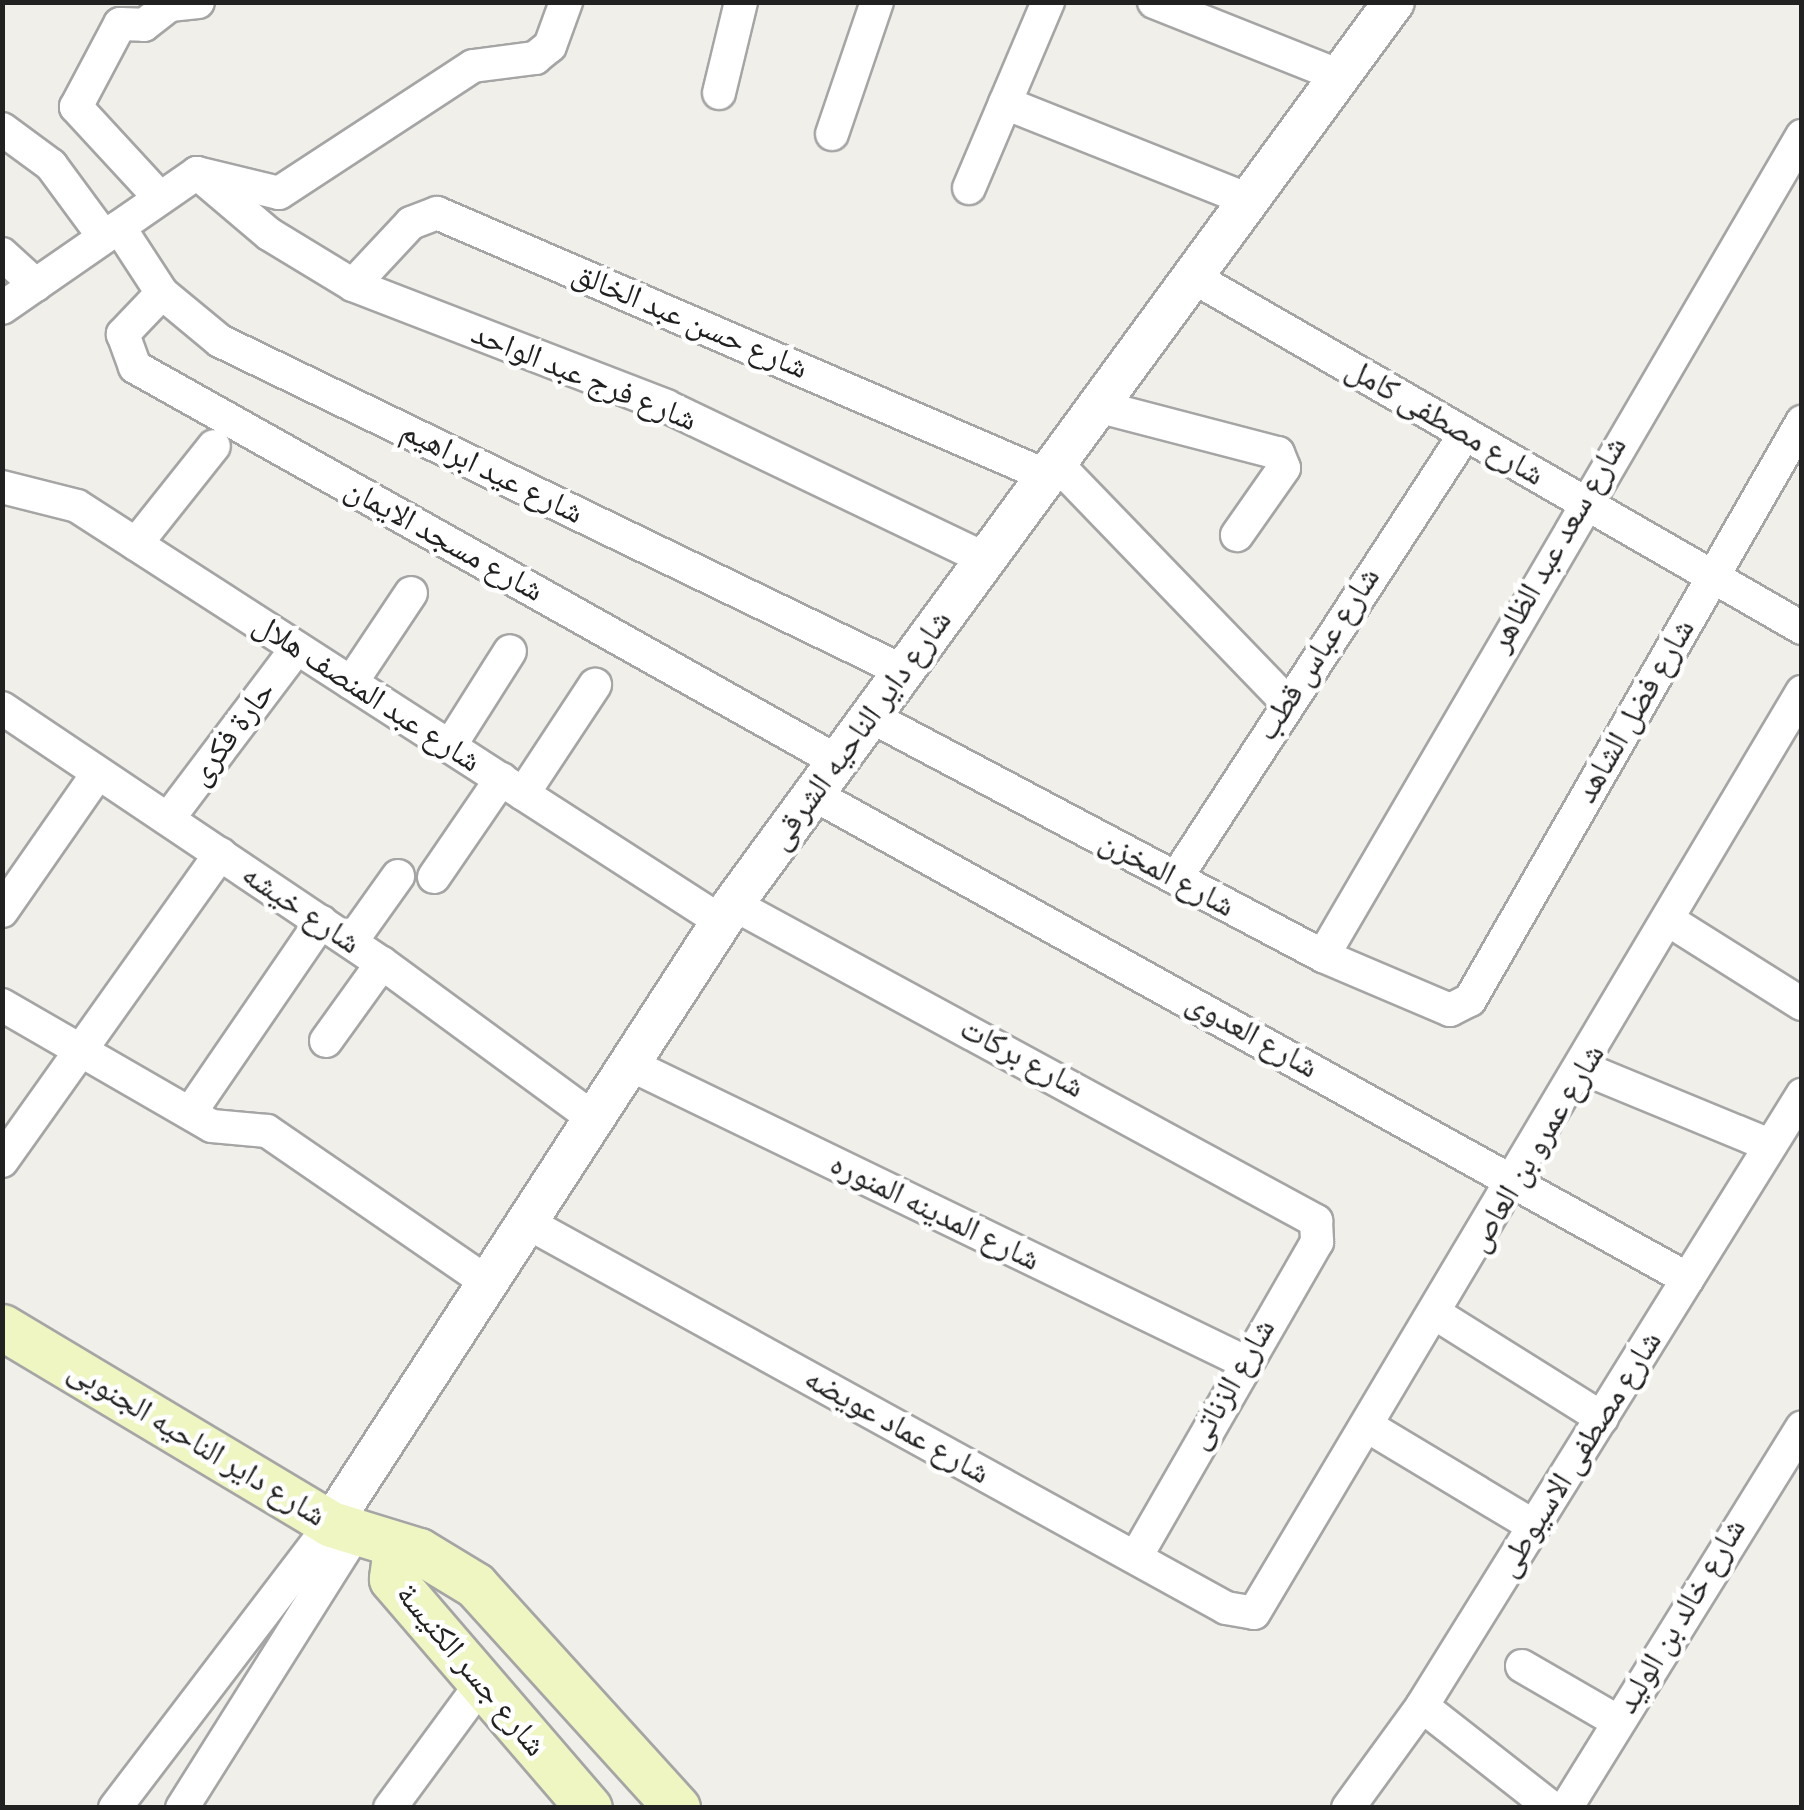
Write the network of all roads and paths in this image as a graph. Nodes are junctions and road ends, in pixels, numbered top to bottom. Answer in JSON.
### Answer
{"nodes":[{"id":1,"x":566,"y":2,"type":"edge"},
{"id":2,"x":741,"y":2,"type":"edge"},
{"id":3,"x":878,"y":2,"type":"edge"},
{"id":4,"x":1048,"y":2,"type":"edge"},
{"id":5,"x":1154,"y":2,"type":"edge"},
{"id":6,"x":1394,"y":2,"type":"edge"},
{"id":7,"x":198,"y":3,"type":"edge"},
{"id":8,"x":1340,"y":76,"type":"junction"},
{"id":9,"x":719,"y":93,"type":"dead end"},
{"id":10,"x":1005,"y":103,"type":"junction"},
{"id":11,"x":2,"y":129,"type":"edge"},
{"id":12,"x":832,"y":134,"type":"dead end"},
{"id":13,"x":1802,"y":136,"type":"edge"},
{"id":14,"x":197,"y":172,"type":"junction"},
{"id":15,"x":969,"y":188,"type":"dead end"},
{"id":16,"x":160,"y":198,"type":"junction"},
{"id":17,"x":1249,"y":200,"type":"junction"},
{"id":18,"x":112,"y":232,"type":"junction"},
{"id":19,"x":2,"y":254,"type":"edge"},
{"id":20,"x":1193,"y":277,"type":"junction"},
{"id":21,"x":36,"y":285,"type":"junction"},
{"id":22,"x":353,"y":285,"type":"junction"},
{"id":23,"x":162,"y":292,"type":"junction"},
{"id":24,"x":2,"y":308,"type":"edge"},
{"id":25,"x":1097,"y":406,"type":"junction"},
{"id":26,"x":1802,"y":422,"type":"edge"},
{"id":27,"x":1465,"y":434,"type":"junction"},
{"id":28,"x":214,"y":446,"type":"dead end"},
{"id":29,"x":1052,"y":470,"type":"junction"},
{"id":30,"x":2,"y":487,"type":"edge"},
{"id":31,"x":1582,"y":502,"type":"junction"},
{"id":32,"x":1236,"y":535,"type":"dead end"},
{"id":33,"x":136,"y":544,"type":"junction"},
{"id":34,"x":986,"y":560,"type":"junction"},
{"id":35,"x":1712,"y":576,"type":"junction"},
{"id":36,"x":411,"y":593,"type":"dead end"},
{"id":37,"x":1802,"y":628,"type":"edge"},
{"id":38,"x":297,"y":648,"type":"junction"},
{"id":39,"x":510,"y":651,"type":"dead end"},
{"id":40,"x":903,"y":671,"type":"junction"},
{"id":41,"x":351,"y":683,"type":"junction"},
{"id":42,"x":595,"y":685,"type":"dead end"},
{"id":43,"x":1802,"y":692,"type":"edge"},
{"id":44,"x":1285,"y":700,"type":"junction"},
{"id":45,"x":2,"y":708,"type":"edge"},
{"id":46,"x":870,"y":716,"type":"junction"},
{"id":47,"x":450,"y":746,"type":"junction"},
{"id":48,"x":837,"y":761,"type":"junction"},
{"id":49,"x":98,"y":772,"type":"junction"},
{"id":50,"x":512,"y":787,"type":"junction"},
{"id":51,"x":814,"y":794,"type":"junction"},
{"id":52,"x":168,"y":819,"type":"junction"},
{"id":53,"x":220,"y":854,"type":"junction"},
{"id":54,"x":398,"y":876,"type":"dead end"},
{"id":55,"x":434,"y":877,"type":"dead end"},
{"id":56,"x":1176,"y":878,"type":"junction"},
{"id":57,"x":2,"y":911,"type":"edge"},
{"id":58,"x":728,"y":913,"type":"junction"},
{"id":59,"x":1670,"y":921,"type":"junction"},
{"id":60,"x":321,"y":922,"type":"junction"},
{"id":61,"x":351,"y":942,"type":"junction"},
{"id":62,"x":1323,"y":956,"type":"junction"},
{"id":63,"x":382,"y":963,"type":"junction"},
{"id":64,"x":1470,"y":1000,"type":"joint"},
{"id":65,"x":1802,"y":1004,"type":"edge"},
{"id":66,"x":2,"y":1005,"type":"edge"},
{"id":67,"x":326,"y":1041,"type":"dead end"},
{"id":68,"x":81,"y":1050,"type":"junction"},
{"id":69,"x":629,"y":1064,"type":"junction"},
{"id":70,"x":1584,"y":1069,"type":"junction"},
{"id":71,"x":1802,"y":1095,"type":"edge"},
{"id":72,"x":190,"y":1114,"type":"junction"},
{"id":73,"x":594,"y":1118,"type":"junction"},
{"id":74,"x":1769,"y":1145,"type":"junction"},
{"id":75,"x":2,"y":1161,"type":"edge"},
{"id":76,"x":1516,"y":1180,"type":"junction"},
{"id":77,"x":1310,"y":1212,"type":"joint"},
{"id":78,"x":526,"y":1222,"type":"junction"},
{"id":79,"x":1688,"y":1279,"type":"junction"},
{"id":80,"x":487,"y":1282,"type":"junction"},
{"id":81,"x":1436,"y":1314,"type":"junction"},
{"id":82,"x":2,"y":1326,"type":"edge"},
{"id":83,"x":1242,"y":1360,"type":"junction"},
{"id":84,"x":1602,"y":1418,"type":"junction"},
{"id":85,"x":1369,"y":1427,"type":"junction"},
{"id":86,"x":1802,"y":1427,"type":"edge"},
{"id":87,"x":1534,"y":1526,"type":"junction"},
{"id":88,"x":361,"y":1535,"type":"junction"},
{"id":89,"x":1136,"y":1557,"type":"junction"},
{"id":90,"x":1266,"y":1602,"type":"joint"},
{"id":91,"x":1522,"y":1666,"type":"dead end"},
{"id":92,"x":480,"y":1684,"type":"junction"},
{"id":93,"x":1422,"y":1706,"type":"junction"},
{"id":94,"x":1617,"y":1721,"type":"junction"},
{"id":95,"x":116,"y":1808,"type":"edge"},
{"id":96,"x":182,"y":1808,"type":"edge"},
{"id":97,"x":390,"y":1808,"type":"edge"},
{"id":98,"x":589,"y":1808,"type":"edge"},
{"id":99,"x":677,"y":1808,"type":"edge"},
{"id":100,"x":1348,"y":1808,"type":"edge"},
{"id":101,"x":1552,"y":1808,"type":"edge"},
{"id":102,"x":1566,"y":1808,"type":"edge"}],
"edges":[{"from":1,"to":14,"type":"street"},
{"from":2,"to":9,"type":"street"},
{"from":3,"to":12,"type":"street"},
{"from":4,"to":10,"type":"street"},
{"from":5,"to":8,"type":"street"},
{"from":6,"to":8,"type":"street","name":"شارع داير الناحيه الشرقى"},
{"from":7,"to":16,"type":"street"},
{"from":8,"to":17,"type":"street","name":"شارع داير الناحيه الشرقى"},
{"from":10,"to":15,"type":"street"},
{"from":10,"to":17,"type":"street"},
{"from":11,"to":18,"type":"street","name":"شارع عيد ابراهيم"},
{"from":13,"to":31,"type":"street","name":"شارع سعد عبد الظاهر"},
{"from":14,"to":16,"type":"street"},
{"from":14,"to":22,"type":"street","name":"شارع فرج عبد الواحد"},
{"from":16,"to":18,"type":"street"},
{"from":17,"to":20,"type":"street","name":"شارع داير الناحيه الشرقى"},
{"from":18,"to":21,"type":"street"},
{"from":18,"to":23,"type":"street","name":"شارع عيد ابراهيم"},
{"from":19,"to":21,"type":"street"},
{"from":20,"to":25,"type":"street","name":"شارع داير الناحيه الشرقى"},
{"from":20,"to":27,"type":"street","name":"شارع مصطفى كامل"},
{"from":21,"to":24,"type":"street"},
{"from":22,"to":29,"type":"street","name":"شارع حسن عبد الخالق"},
{"from":22,"to":34,"type":"street","name":"شارع فرج عبد الواحد"},
{"from":23,"to":40,"type":"street","name":"شارع عيد ابراهيم"},
{"from":23,"to":48,"type":"street","name":"شارع مسجد الايمان"},
{"from":25,"to":29,"type":"street","name":"شارع داير الناحيه الشرقى"},
{"from":25,"to":32,"type":"street"},
{"from":26,"to":35,"type":"street","name":"شارع فضل الشاهد"},
{"from":27,"to":31,"type":"street","name":"شارع مصطفى كامل"},
{"from":27,"to":44,"type":"street","name":"شارع عباس قطب"},
{"from":28,"to":33,"type":"street"},
{"from":29,"to":34,"type":"street","name":"شارع داير الناحيه الشرقى"},
{"from":29,"to":44,"type":"street"},
{"from":30,"to":33,"type":"street","name":"شارع عبد المنصف هلال"},
{"from":31,"to":35,"type":"street","name":"شارع مصطفى كامل"},
{"from":31,"to":62,"type":"street","name":"شارع سعد عبد الظاهر"},
{"from":33,"to":38,"type":"street","name":"شارع عبد المنصف هلال"},
{"from":34,"to":40,"type":"street","name":"شارع داير الناحيه الشرقى"},
{"from":35,"to":37,"type":"street","name":"شارع مصطفى كامل"},
{"from":35,"to":64,"type":"street","name":"شارع فضل الشاهد"},
{"from":36,"to":41,"type":"street"},
{"from":38,"to":41,"type":"street","name":"شارع عبد المنصف هلال"},
{"from":38,"to":52,"type":"street","name":"حارة فكرى"},
{"from":39,"to":47,"type":"street"},
{"from":40,"to":46,"type":"street","name":"شارع داير الناحيه الشرقى"},
{"from":41,"to":47,"type":"street","name":"شارع عبد المنصف هلال"},
{"from":42,"to":50,"type":"street"},
{"from":43,"to":59,"type":"street","name":"شارع عمرو بن العاص"},
{"from":44,"to":56,"type":"street","name":"شارع عباس قطب"},
{"from":45,"to":49,"type":"street","name":"شارع خيشه"},
{"from":46,"to":48,"type":"street","name":"شارع داير الناحيه الشرقى"},
{"from":46,"to":56,"type":"street","name":"شارع المخزن"},
{"from":47,"to":50,"type":"street","name":"شارع عبد المنصف هلال"},
{"from":48,"to":51,"type":"street","name":"شارع داير الناحيه الشرقى"},
{"from":49,"to":52,"type":"street","name":"شارع خيشه"},
{"from":49,"to":57,"type":"street"},
{"from":50,"to":55,"type":"street"},
{"from":50,"to":58,"type":"street","name":"شارع عبد المنصف هلال"},
{"from":51,"to":58,"type":"street","name":"شارع داير الناحيه الشرقى"},
{"from":51,"to":76,"type":"street","name":"شارع العدوى"},
{"from":52,"to":53,"type":"street","name":"شارع خيشه"},
{"from":53,"to":60,"type":"street","name":"شارع خيشه"},
{"from":53,"to":68,"type":"street"},
{"from":54,"to":61,"type":"street"},
{"from":56,"to":62,"type":"street","name":"شارع المخزن"},
{"from":58,"to":69,"type":"street","name":"شارع داير الناحيه الشرقى"},
{"from":58,"to":77,"type":"street","name":"شارع بركات"},
{"from":59,"to":65,"type":"street"},
{"from":59,"to":70,"type":"street","name":"شارع عمرو بن العاص"},
{"from":60,"to":61,"type":"street","name":"شارع خيشه"},
{"from":60,"to":72,"type":"street"},
{"from":61,"to":63,"type":"street","name":"شارع خيشه"},
{"from":62,"to":64,"type":"street","name":"شارع المخزن"},
{"from":63,"to":67,"type":"street"},
{"from":63,"to":73,"type":"street","name":"شارع خيشه"},
{"from":66,"to":68,"type":"street"},
{"from":68,"to":72,"type":"street"},
{"from":68,"to":75,"type":"street"},
{"from":69,"to":73,"type":"street","name":"شارع داير الناحيه الشرقى"},
{"from":69,"to":83,"type":"street","name":"شارع المدينه المنوره"},
{"from":70,"to":74,"type":"street"},
{"from":70,"to":76,"type":"street","name":"شارع عمرو بن العاص"},
{"from":71,"to":74,"type":"street","name":"شارع مصطفى الاسيوطى"},
{"from":72,"to":80,"type":"street"},
{"from":73,"to":78,"type":"street","name":"شارع داير الناحيه الشرقى"},
{"from":74,"to":79,"type":"street","name":"شارع مصطفى الاسيوطى"},
{"from":76,"to":79,"type":"street","name":"شارع العدوى"},
{"from":76,"to":81,"type":"street","name":"شارع عمرو بن العاص"},
{"from":77,"to":83,"type":"street","name":"شارع الزناتى"},
{"from":78,"to":80,"type":"street","name":"شارع داير الناحيه الشرقى"},
{"from":78,"to":89,"type":"street","name":"شارع عماد عويضه"},
{"from":79,"to":84,"type":"street","name":"شارع مصطفى الاسيوطى"},
{"from":80,"to":88,"type":"street","name":"شارع داير الناحيه الشرقى"},
{"from":81,"to":84,"type":"street"},
{"from":81,"to":85,"type":"street","name":"شارع عمرو بن العاص"},
{"from":82,"to":88,"type":"main road","name":"شارع داير الناحيه الجنوبى"},
{"from":83,"to":89,"type":"street","name":"شارع الزناتى"},
{"from":84,"to":87,"type":"street","name":"شارع مصطفى الاسيوطى"},
{"from":85,"to":87,"type":"street"},
{"from":85,"to":90,"type":"street","name":"شارع عمرو بن العاص"},
{"from":86,"to":94,"type":"street","name":"شارع خالد بن الوليد"},
{"from":87,"to":93,"type":"street","name":"شارع مصطفى الاسيوطى"},
{"from":88,"to":92,"type":"main road","name":"شارع جسر الكنيسة"},
{"from":88,"to":95,"type":"street","name":"شارع داير الناحيه الشرقى"},
{"from":88,"to":96,"type":"street","name":"شارع داير الناحيه الشرقى"},
{"from":88,"to":99,"type":"main road","name":"شارع جسر الكنيسة"},
{"from":89,"to":90,"type":"street","name":"شارع عماد عويضه"},
{"from":91,"to":94,"type":"street"},
{"from":92,"to":97,"type":"street"},
{"from":92,"to":98,"type":"main road","name":"شارع جسر الكنيسة"},
{"from":93,"to":100,"type":"street","name":"شارع مصطفى الاسيوطى"},
{"from":93,"to":101,"type":"street"},
{"from":94,"to":102,"type":"street","name":"شارع خالد بن الوليد"}]}
